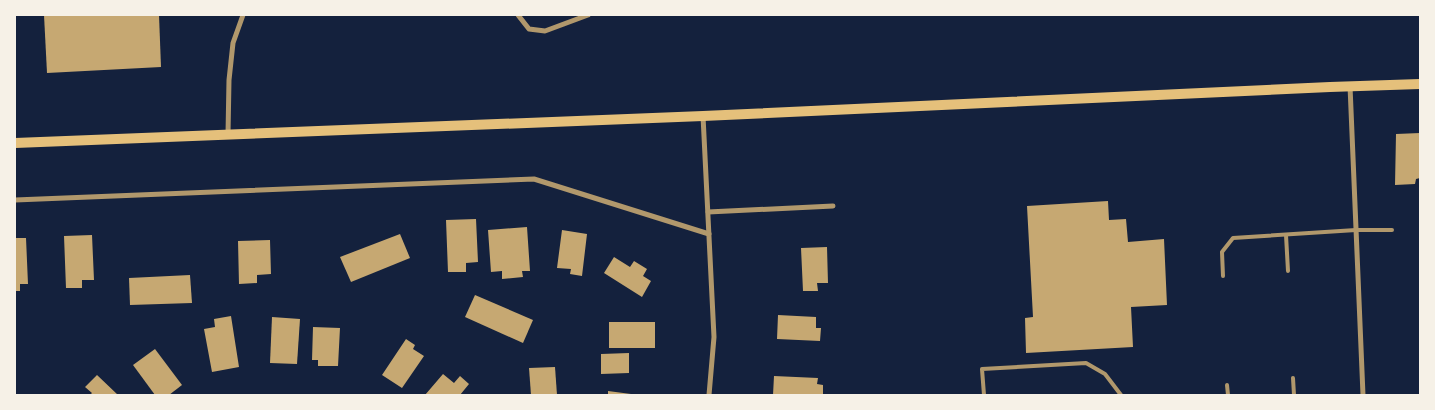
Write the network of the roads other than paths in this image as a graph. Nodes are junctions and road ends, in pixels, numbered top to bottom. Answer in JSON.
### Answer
{"nodes":[{"id":1,"x":243,"y":15,"type":"edge"},
{"id":2,"x":518,"y":15,"type":"edge"},
{"id":3,"x":588,"y":15,"type":"edge"},
{"id":4,"x":1420,"y":84,"type":"edge"},
{"id":5,"x":1350,"y":86,"type":"junction"},
{"id":6,"x":703,"y":116,"type":"junction"},
{"id":7,"x":228,"y":135,"type":"junction"},
{"id":8,"x":15,"y":143,"type":"edge"},
{"id":9,"x":15,"y":200,"type":"edge"},
{"id":10,"x":833,"y":206,"type":"dead end"},
{"id":11,"x":708,"y":212,"type":"junction"},
{"id":12,"x":1356,"y":230,"type":"junction"},
{"id":13,"x":1392,"y":230,"type":"dead end"},
{"id":14,"x":709,"y":234,"type":"junction"},
{"id":15,"x":1286,"y":235,"type":"junction"},
{"id":16,"x":1288,"y":271,"type":"dead end"},
{"id":17,"x":1222,"y":276,"type":"dead end"},
{"id":18,"x":1293,"y":378,"type":"dead end"},
{"id":19,"x":1228,"y":385,"type":"dead end"},
{"id":20,"x":709,"y":395,"type":"edge"},
{"id":21,"x":984,"y":395,"type":"edge"},
{"id":22,"x":1121,"y":395,"type":"edge"},
{"id":23,"x":1228,"y":395,"type":"edge"},
{"id":24,"x":1294,"y":395,"type":"edge"},
{"id":25,"x":1363,"y":395,"type":"edge"}],
"edges":[{"from":1,"to":7,"type":"street"},
{"from":2,"to":3,"type":"street"},
{"from":4,"to":5,"type":"main road"},
{"from":5,"to":6,"type":"main road"},
{"from":5,"to":12,"type":"street"},
{"from":6,"to":7,"type":"main road"},
{"from":6,"to":11,"type":"street"},
{"from":7,"to":8,"type":"main road"},
{"from":9,"to":14,"type":"street"},
{"from":10,"to":11,"type":"street"},
{"from":11,"to":14,"type":"street"},
{"from":12,"to":13,"type":"lane"},
{"from":12,"to":15,"type":"lane"},
{"from":12,"to":25,"type":"street"},
{"from":14,"to":20,"type":"street"},
{"from":15,"to":16,"type":"lane"},
{"from":15,"to":17,"type":"lane"},
{"from":18,"to":24,"type":"lane"},
{"from":19,"to":23,"type":"lane"},
{"from":21,"to":22,"type":"lane"}]}
